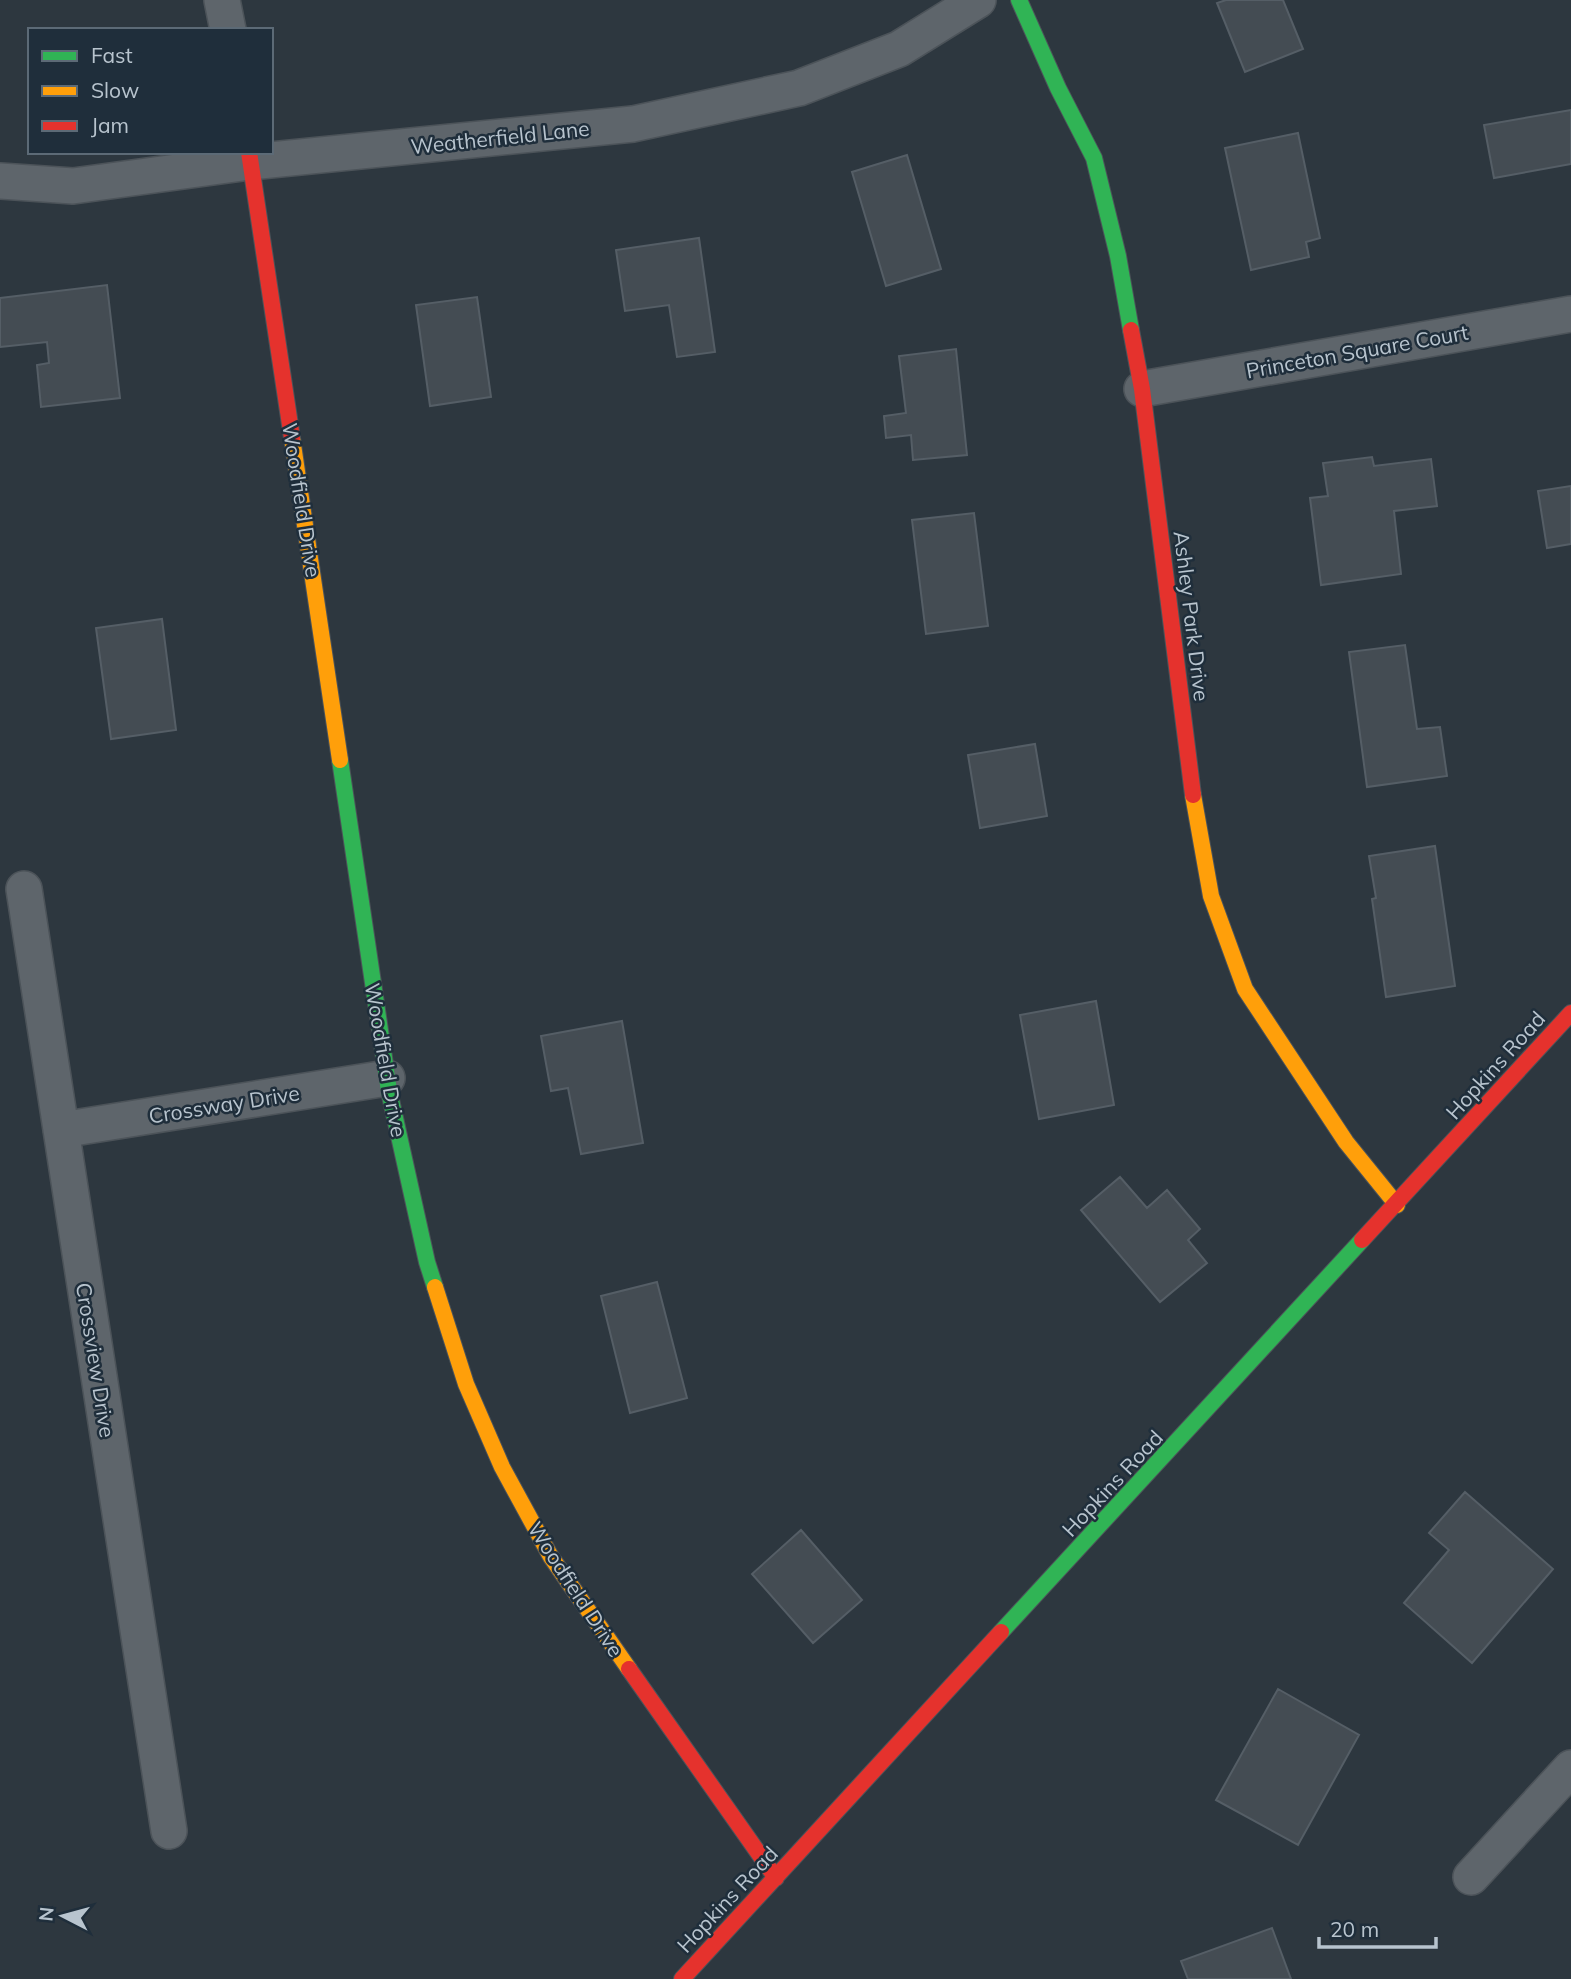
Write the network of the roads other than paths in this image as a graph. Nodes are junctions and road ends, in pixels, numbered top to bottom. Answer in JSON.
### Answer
{"nodes":[{"id":1,"x":222,"y":0,"type":"edge"},
{"id":2,"x":978,"y":0,"type":"edge"},
{"id":3,"x":1018,"y":0,"type":"edge"},
{"id":4,"x":228,"y":28,"type":"edge"},
{"id":5,"x":250,"y":157,"type":"edge"},
{"id":6,"x":0,"y":181,"type":"edge"},
{"id":7,"x":1571,"y":314,"type":"edge"},
{"id":8,"x":1142,"y":389,"type":"junction"},
{"id":9,"x":23,"y":889,"type":"dead end"},
{"id":10,"x":1571,"y":1013,"type":"edge"},
{"id":11,"x":387,"y":1078,"type":"junction"},
{"id":12,"x":61,"y":1130,"type":"junction"},
{"id":13,"x":1397,"y":1205,"type":"junction"},
{"id":14,"x":1571,"y":1768,"type":"edge"},
{"id":15,"x":169,"y":1831,"type":"dead end"},
{"id":16,"x":1471,"y":1877,"type":"dead end"},
{"id":17,"x":776,"y":1878,"type":"junction"},
{"id":18,"x":682,"y":1979,"type":"edge"}],
"edges":[{"from":1,"to":4,"type":"street"},
{"from":2,"to":5,"type":"street","name":"Weatherfield Lane"},
{"from":3,"to":8,"type":"street","name":"Ashley Park Drive"},
{"from":5,"to":6,"type":"street","name":"Weatherfield Lane"},
{"from":5,"to":11,"type":"street","name":"Woodfield Drive"},
{"from":7,"to":8,"type":"street","name":"Princeton Square Court"},
{"from":8,"to":13,"type":"street","name":"Ashley Park Drive"},
{"from":9,"to":12,"type":"street","name":"Crossview Drive"},
{"from":10,"to":13,"type":"street","name":"Hopkins Road"},
{"from":11,"to":12,"type":"street","name":"Crossway Drive"},
{"from":11,"to":17,"type":"street","name":"Woodfield Drive"},
{"from":12,"to":15,"type":"street","name":"Crossview Drive"},
{"from":13,"to":17,"type":"street","name":"Hopkins Road"},
{"from":14,"to":16,"type":"street"},
{"from":17,"to":18,"type":"street","name":"Hopkins Road"}]}
